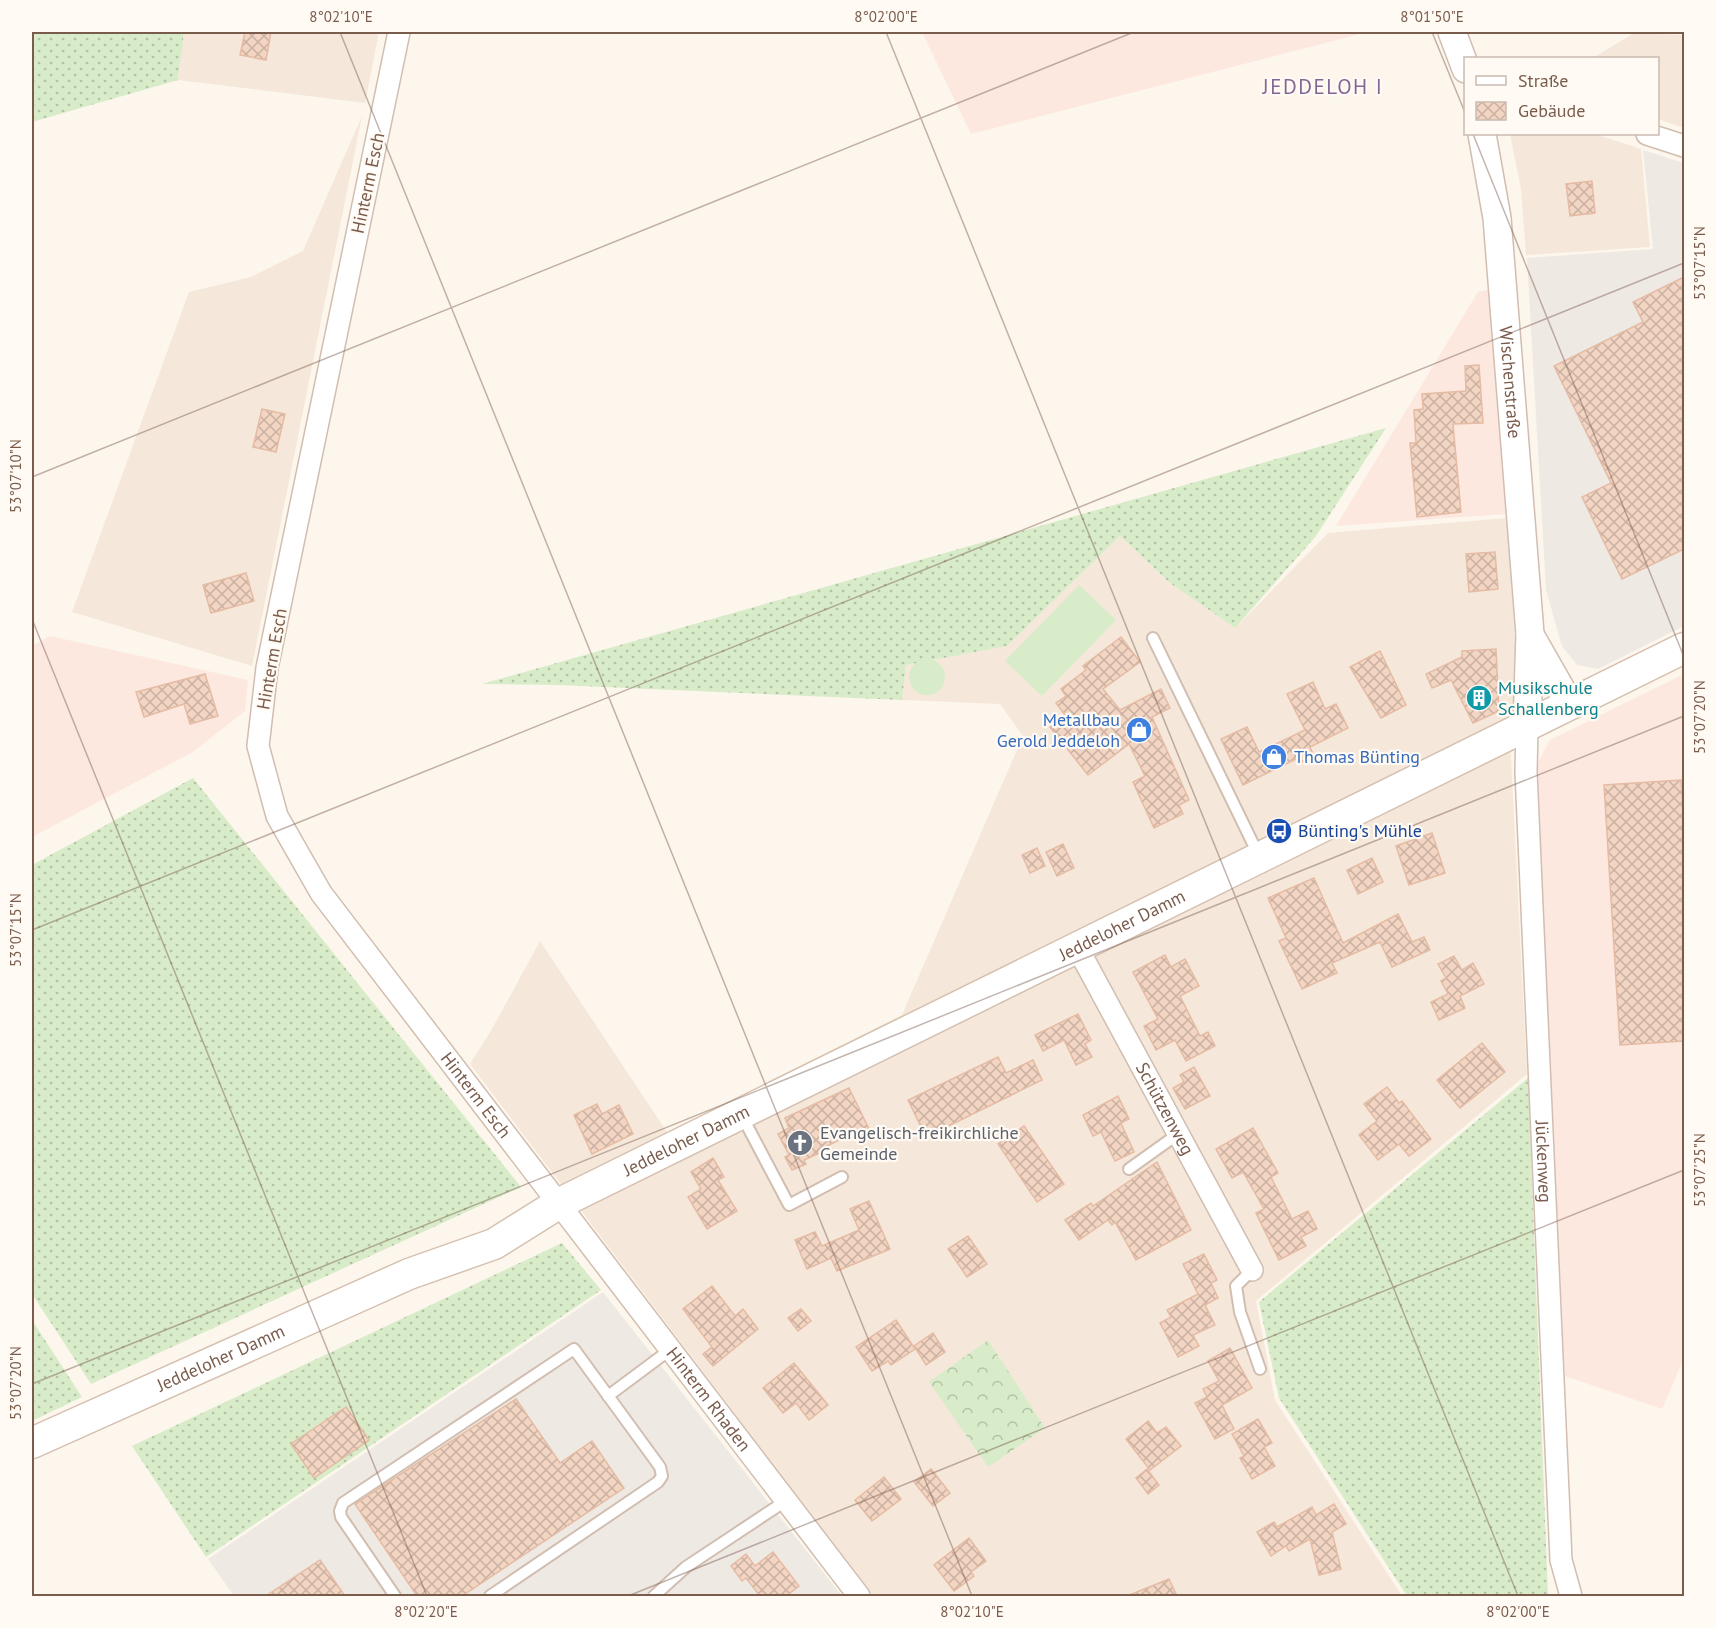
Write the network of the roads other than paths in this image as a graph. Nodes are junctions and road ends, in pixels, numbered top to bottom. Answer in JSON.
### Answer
{"nodes":[{"id":1,"x":399,"y":32,"type":"edge"},
{"id":2,"x":1452,"y":32,"type":"edge"},
{"id":3,"x":1464,"y":64,"type":"edge"},
{"id":4,"x":1482,"y":135,"type":"edge"},
{"id":5,"x":1650,"y":135,"type":"edge"},
{"id":6,"x":1684,"y":146,"type":"edge"},
{"id":7,"x":1530,"y":634,"type":"junction"},
{"id":8,"x":1153,"y":638,"type":"dead end"},
{"id":9,"x":1684,"y":648,"type":"edge"},
{"id":10,"x":1570,"y":705,"type":"junction"},
{"id":11,"x":1527,"y":726,"type":"junction"},
{"id":12,"x":1260,"y":856,"type":"junction"},
{"id":13,"x":1077,"y":947,"type":"junction"},
{"id":14,"x":741,"y":1113,"type":"junction"},
{"id":15,"x":1178,"y":1134,"type":"junction"},
{"id":16,"x":1129,"y":1169,"type":"dead end"},
{"id":17,"x":842,"y":1177,"type":"dead end"},
{"id":18,"x":558,"y":1204,"type":"junction"},
{"id":19,"x":1252,"y":1270,"type":"joint"},
{"id":20,"x":671,"y":1349,"type":"junction"},
{"id":21,"x":1260,"y":1369,"type":"dead end"},
{"id":22,"x":608,"y":1396,"type":"junction"},
{"id":23,"x":32,"y":1443,"type":"edge"},
{"id":24,"x":788,"y":1500,"type":"junction"},
{"id":25,"x":395,"y":1596,"type":"edge"},
{"id":26,"x":490,"y":1596,"type":"edge"},
{"id":27,"x":654,"y":1596,"type":"edge"},
{"id":28,"x":859,"y":1596,"type":"edge"},
{"id":29,"x":1571,"y":1596,"type":"edge"}],
"edges":[{"from":1,"to":18,"type":"street","name":"Hinterm Esch"},
{"from":2,"to":3,"type":"street"},
{"from":4,"to":7,"type":"street","name":"Wischenstraße"},
{"from":5,"to":6,"type":"street"},
{"from":7,"to":10,"type":"street","name":"Wischenstraße"},
{"from":7,"to":11,"type":"street","name":"Wischenstraße"},
{"from":8,"to":12,"type":"lane"},
{"from":9,"to":10,"type":"main road","name":"Jeddeloher Damm"},
{"from":10,"to":11,"type":"main road","name":"Jeddeloher Damm"},
{"from":11,"to":12,"type":"main road","name":"Jeddeloher Damm"},
{"from":11,"to":29,"type":"street","name":"Jückenweg"},
{"from":12,"to":13,"type":"main road","name":"Jeddeloher Damm"},
{"from":13,"to":14,"type":"main road","name":"Jeddeloher Damm"},
{"from":13,"to":15,"type":"street","name":"Schützenweg"},
{"from":14,"to":17,"type":"lane"},
{"from":14,"to":18,"type":"main road","name":"Jeddeloher Damm"},
{"from":15,"to":16,"type":"lane"},
{"from":15,"to":19,"type":"street","name":"Schützenweg"},
{"from":18,"to":20,"type":"street","name":"Hinterm Rhaden"},
{"from":18,"to":23,"type":"main road","name":"Jeddeloher Damm"},
{"from":19,"to":21,"type":"lane"},
{"from":20,"to":22,"type":"lane"},
{"from":20,"to":24,"type":"street","name":"Hinterm Rhaden"},
{"from":22,"to":25,"type":"lane"},
{"from":22,"to":26,"type":"lane"},
{"from":24,"to":27,"type":"lane"},
{"from":24,"to":28,"type":"street","name":"Hinterm Rhaden"}]}
